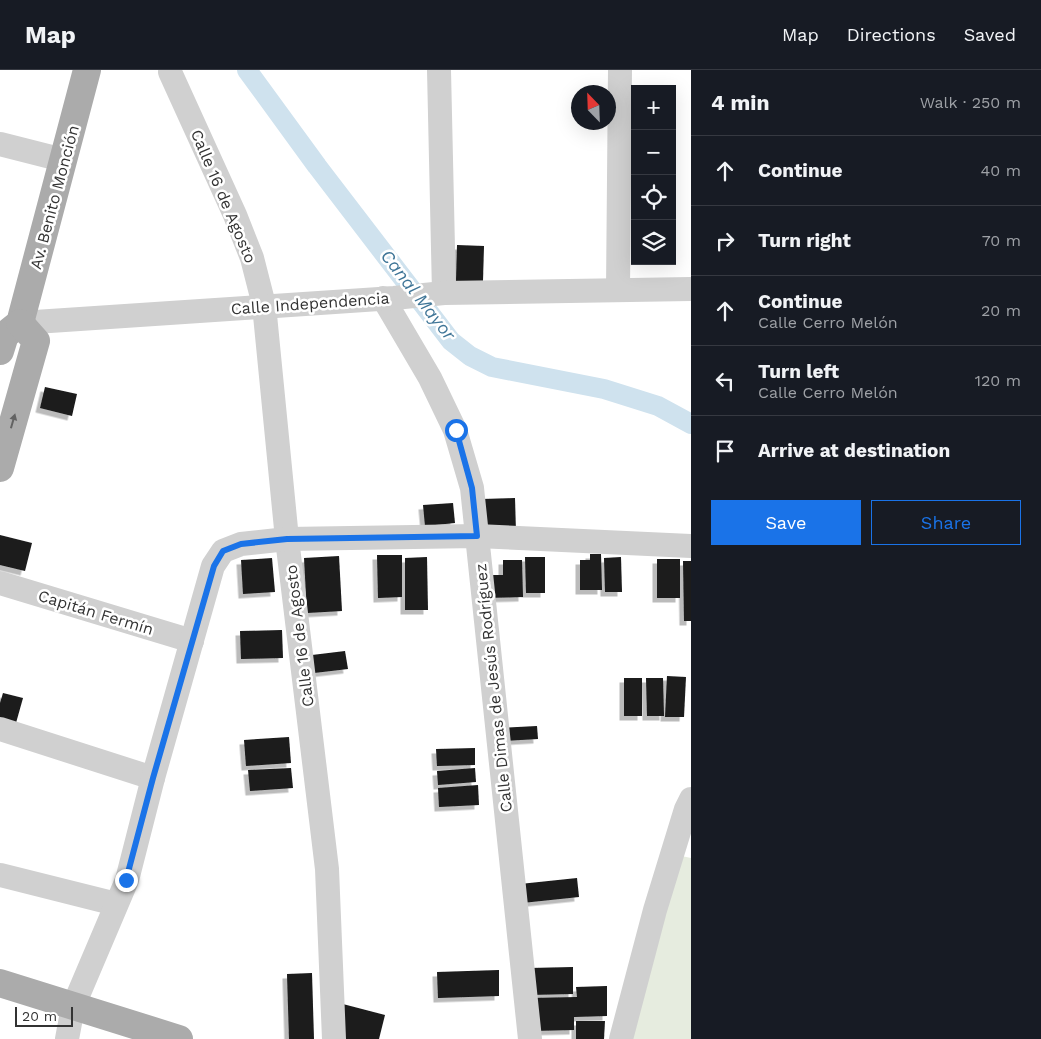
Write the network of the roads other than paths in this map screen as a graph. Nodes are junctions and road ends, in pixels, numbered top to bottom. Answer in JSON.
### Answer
{"nodes":[{"id":1,"x":87,"y":70,"type":"edge"},
{"id":2,"x":438,"y":70,"type":"edge"},
{"id":3,"x":620,"y":70,"type":"edge"},
{"id":4,"x":170,"y":72,"type":"dead end"},
{"id":5,"x":0,"y":144,"type":"edge"},
{"id":6,"x":63,"y":160,"type":"junction"},
{"id":7,"x":691,"y":289,"type":"edge"},
{"id":8,"x":618,"y":290,"type":"junction"},
{"id":9,"x":441,"y":293,"type":"junction"},
{"id":10,"x":388,"y":298,"type":"junction"},
{"id":11,"x":264,"y":305,"type":"junction"},
{"id":12,"x":20,"y":323,"type":"junction"},
{"id":13,"x":0,"y":351,"type":"edge"},
{"id":14,"x":0,"y":468,"type":"edge"},
{"id":15,"x":477,"y":536,"type":"junction"},
{"id":16,"x":287,"y":539,"type":"junction"},
{"id":17,"x":691,"y":546,"type":"edge"},
{"id":18,"x":0,"y":583,"type":"edge"},
{"id":19,"x":192,"y":641,"type":"junction"},
{"id":20,"x":0,"y":729,"type":"edge"},
{"id":21,"x":153,"y":778,"type":"junction"},
{"id":22,"x":689,"y":806,"type":"edge"},
{"id":23,"x":0,"y":875,"type":"edge"},
{"id":24,"x":116,"y":904,"type":"junction"},
{"id":25,"x":0,"y":984,"type":"edge"},
{"id":26,"x":73,"y":1007,"type":"junction"},
{"id":27,"x":67,"y":1039,"type":"edge"},
{"id":28,"x":179,"y":1039,"type":"edge"},
{"id":29,"x":334,"y":1039,"type":"edge"},
{"id":30,"x":530,"y":1039,"type":"edge"},
{"id":31,"x":621,"y":1039,"type":"edge"}],
"edges":[{"from":1,"to":6,"type":"main road","name":"Av. Benito Monción"},
{"from":2,"to":9,"type":"street"},
{"from":3,"to":8,"type":"street"},
{"from":4,"to":11,"type":"street","name":"Calle 16 de Agosto"},
{"from":5,"to":6,"type":"street"},
{"from":6,"to":12,"type":"main road","name":"Av. Benito Monción"},
{"from":7,"to":8,"type":"street","name":"Calle Independencia"},
{"from":8,"to":9,"type":"street","name":"Calle Independencia"},
{"from":9,"to":10,"type":"street","name":"Calle Independencia"},
{"from":10,"to":11,"type":"street","name":"Calle Independencia"},
{"from":10,"to":15,"type":"street","name":"Calle Dimas de Jesús Rodríguez"},
{"from":11,"to":12,"type":"street","name":"Calle Independencia"},
{"from":11,"to":16,"type":"street","name":"Calle 16 de Agosto"},
{"from":12,"to":13,"type":"main road","name":"Av. Benito Monción"},
{"from":14,"to":12,"type":"main road","one_way":true},
{"from":15,"to":16,"type":"street"},
{"from":15,"to":17,"type":"street"},
{"from":15,"to":30,"type":"street","name":"Calle Dimas de Jesús Rodríguez"},
{"from":16,"to":19,"type":"street"},
{"from":16,"to":29,"type":"street","name":"Calle 16 de Agosto"},
{"from":18,"to":19,"type":"street","name":"Capitán Fermín"},
{"from":19,"to":21,"type":"street"},
{"from":20,"to":21,"type":"street"},
{"from":21,"to":24,"type":"street"},
{"from":22,"to":31,"type":"street"},
{"from":23,"to":24,"type":"street"},
{"from":24,"to":26,"type":"street"},
{"from":25,"to":26,"type":"main road"},
{"from":26,"to":27,"type":"street"},
{"from":26,"to":28,"type":"main road"}]}
